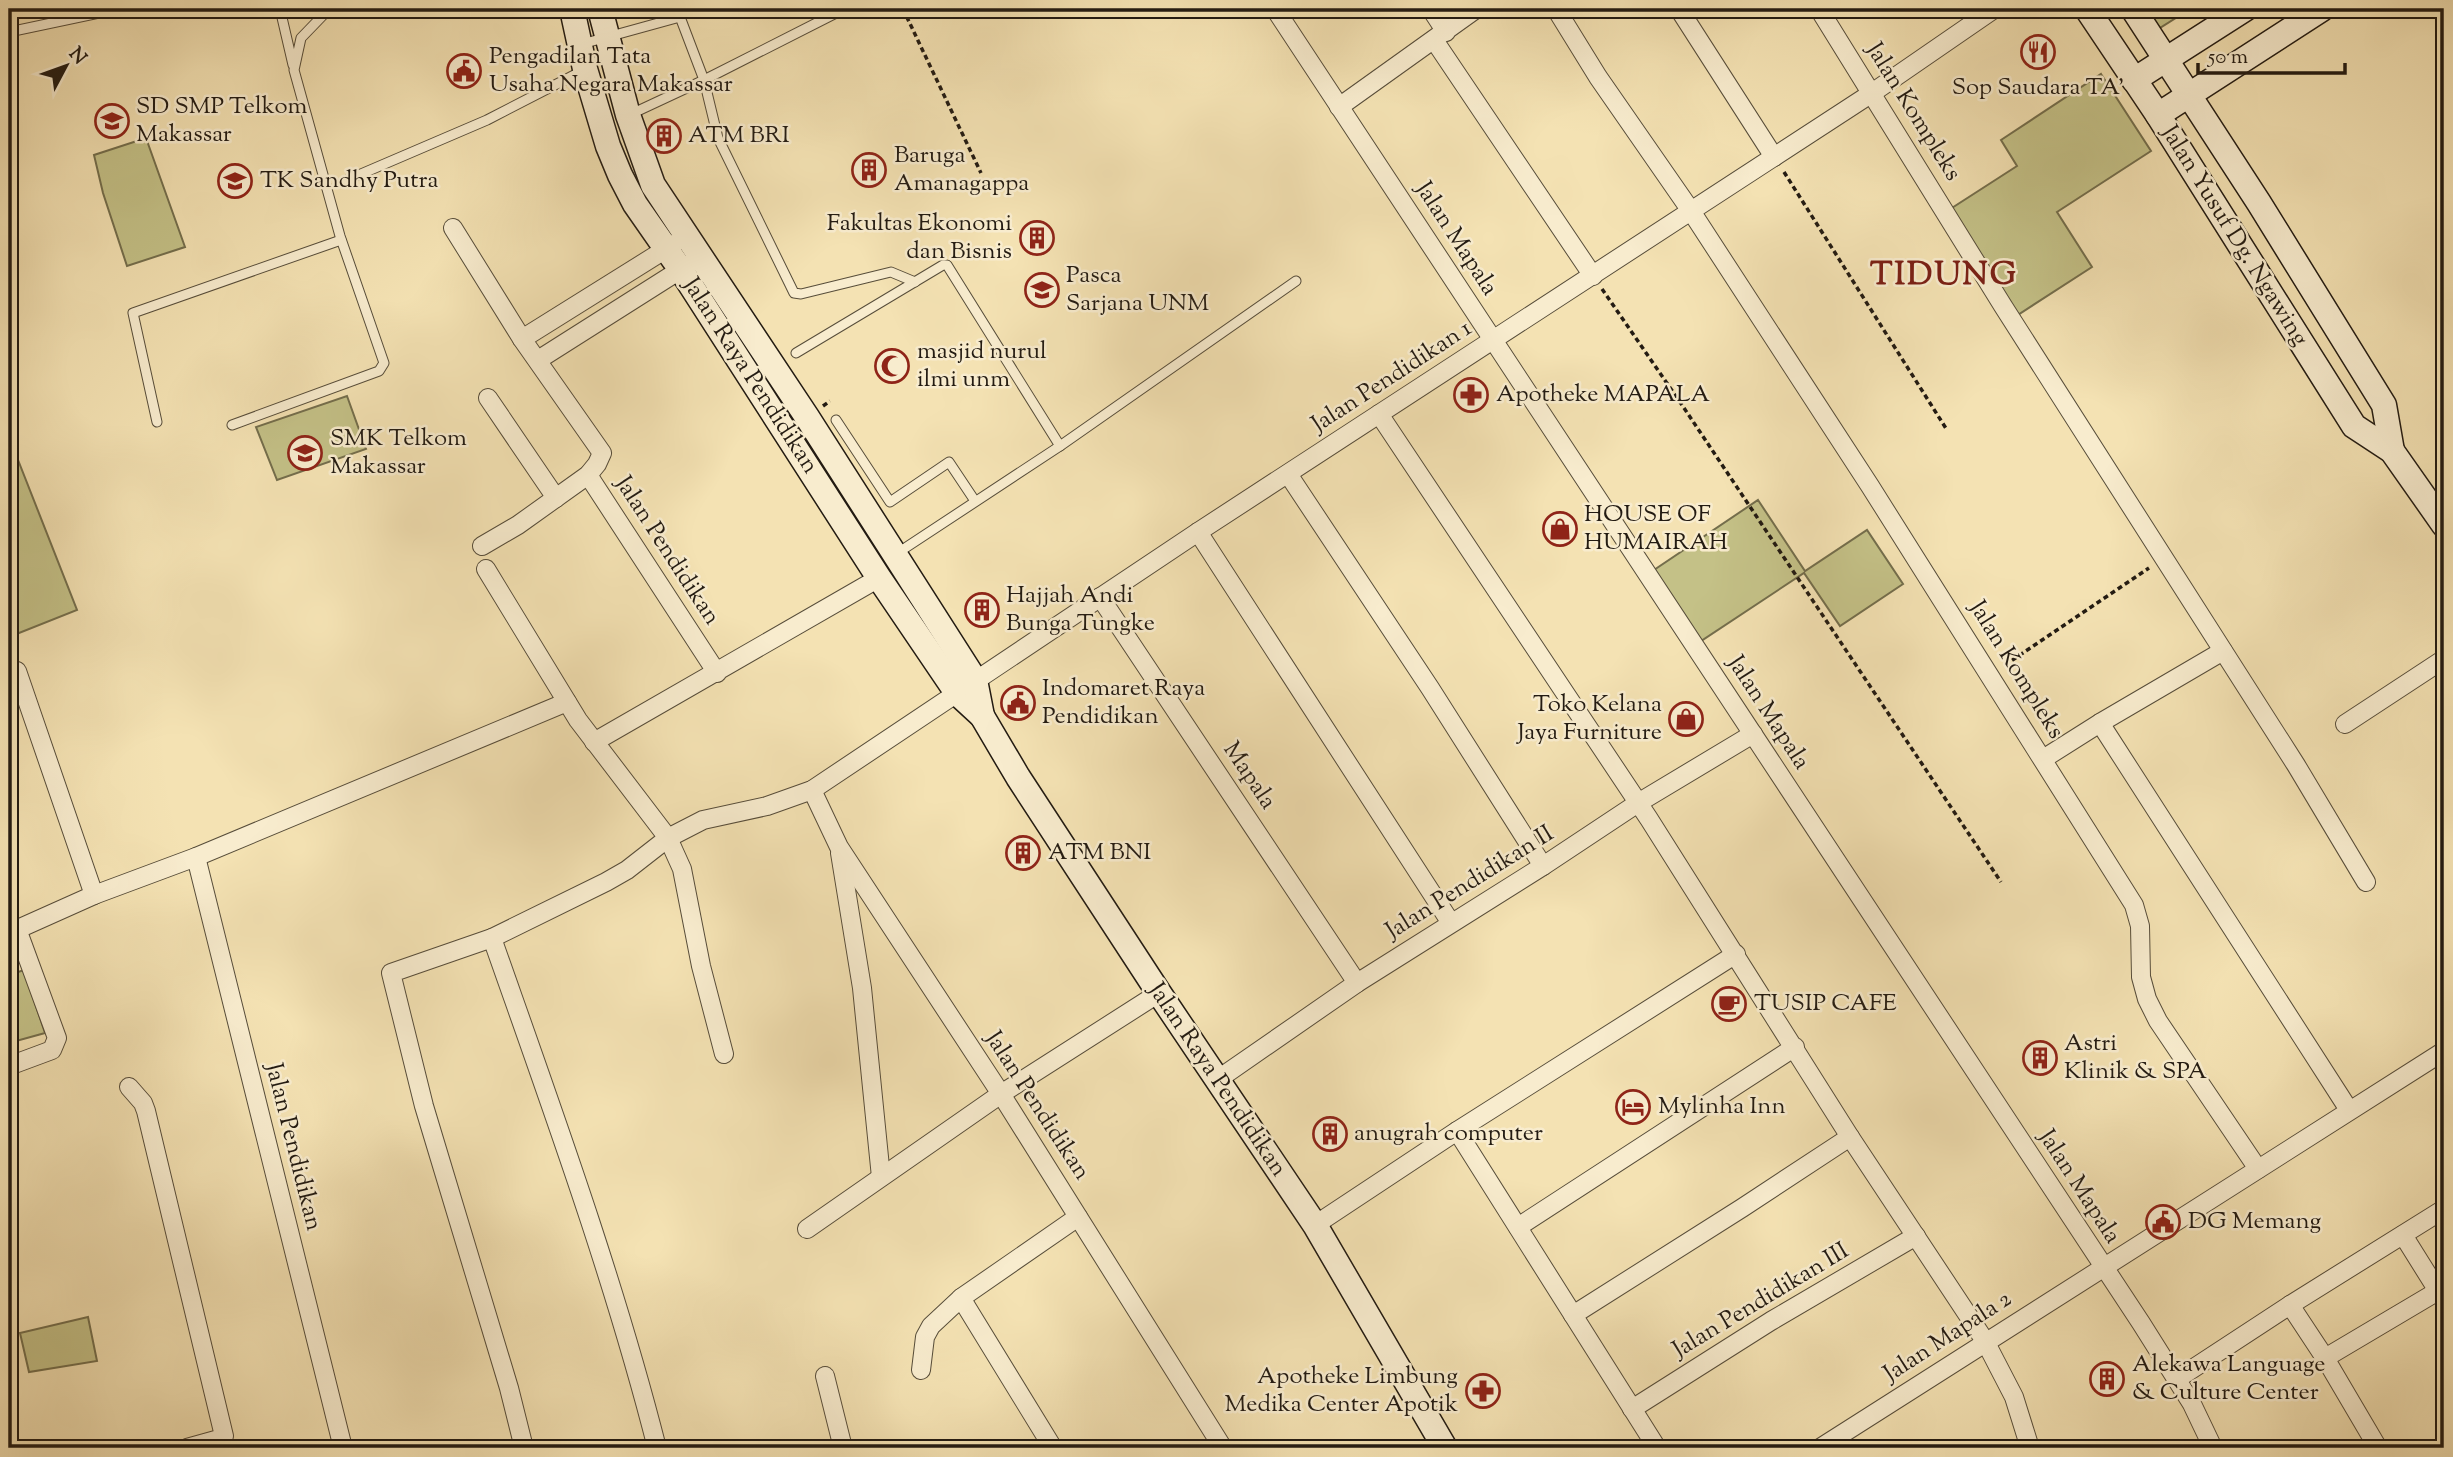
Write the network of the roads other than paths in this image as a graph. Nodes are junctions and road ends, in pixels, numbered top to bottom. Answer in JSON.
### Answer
{"nodes":[{"id":1,"x":118,"y":9,"type":"edge"},
{"id":2,"x":280,"y":9,"type":"edge"},
{"id":3,"x":330,"y":9,"type":"edge"},
{"id":4,"x":572,"y":9,"type":"edge"},
{"id":5,"x":600,"y":9,"type":"edge"},
{"id":6,"x":844,"y":9,"type":"edge"},
{"id":7,"x":1275,"y":9,"type":"edge"},
{"id":8,"x":1431,"y":9,"type":"edge"},
{"id":9,"x":1476,"y":9,"type":"edge"},
{"id":10,"x":1556,"y":9,"type":"edge"},
{"id":11,"x":1679,"y":9,"type":"edge"},
{"id":12,"x":1819,"y":9,"type":"edge"},
{"id":13,"x":1994,"y":9,"type":"edge"},
{"id":14,"x":2087,"y":9,"type":"edge"},
{"id":15,"x":2133,"y":9,"type":"edge"},
{"id":16,"x":2245,"y":9,"type":"edge"},
{"id":17,"x":2322,"y":9,"type":"edge"},
{"id":18,"x":679,"y":13,"type":"edge"},
{"id":19,"x":9,"y":32,"type":"edge"},
{"id":20,"x":1440,"y":36,"type":"junction"},
{"id":21,"x":607,"y":37,"type":"junction"},
{"id":22,"x":580,"y":44,"type":"junction"},
{"id":23,"x":2166,"y":59,"type":"junction"},
{"id":24,"x":585,"y":69,"type":"junction"},
{"id":25,"x":294,"y":70,"type":"junction"},
{"id":26,"x":704,"y":80,"type":"junction"},
{"id":27,"x":2134,"y":80,"type":"junction"},
{"id":28,"x":1872,"y":93,"type":"junction"},
{"id":29,"x":2191,"y":96,"type":"junction"},
{"id":30,"x":1339,"y":107,"type":"junction"},
{"id":31,"x":628,"y":115,"type":"junction"},
{"id":32,"x":2158,"y":115,"type":"junction"},
{"id":33,"x":1774,"y":157,"type":"junction"},
{"id":34,"x":348,"y":180,"type":"dead end"},
{"id":35,"x":2259,"y":203,"type":"junction"},
{"id":36,"x":1691,"y":211,"type":"junction"},
{"id":37,"x":2227,"y":223,"type":"junction"},
{"id":38,"x":453,"y":228,"type":"dead end"},
{"id":39,"x":341,"y":240,"type":"junction"},
{"id":40,"x":677,"y":243,"type":"junction"},
{"id":41,"x":690,"y":264,"type":"junction"},
{"id":42,"x":1593,"y":276,"type":"junction"},
{"id":43,"x":1296,"y":281,"type":"dead end"},
{"id":44,"x":915,"y":282,"type":"junction"},
{"id":45,"x":522,"y":339,"type":"junction"},
{"id":46,"x":1493,"y":340,"type":"junction"},
{"id":47,"x":796,"y":353,"type":"dead end"},
{"id":48,"x":538,"y":360,"type":"junction"},
{"id":49,"x":488,"y":398,"type":"dead end"},
{"id":50,"x":1379,"y":414,"type":"junction"},
{"id":51,"x":836,"y":420,"type":"dead end"},
{"id":52,"x":157,"y":422,"type":"dead end"},
{"id":53,"x":232,"y":425,"type":"dead end"},
{"id":54,"x":1060,"y":446,"type":"junction"},
{"id":55,"x":2392,"y":451,"type":"junction"},
{"id":56,"x":1287,"y":474,"type":"junction"},
{"id":57,"x":588,"y":475,"type":"junction"},
{"id":58,"x":867,"y":491,"type":"junction"},
{"id":59,"x":556,"y":498,"type":"junction"},
{"id":60,"x":975,"y":502,"type":"junction"},
{"id":61,"x":2444,"y":526,"type":"edge"},
{"id":62,"x":1198,"y":532,"type":"junction"},
{"id":63,"x":482,"y":547,"type":"dead end"},
{"id":64,"x":894,"y":555,"type":"junction"},
{"id":65,"x":485,"y":569,"type":"dead end"},
{"id":66,"x":879,"y":578,"type":"junction"},
{"id":67,"x":1100,"y":597,"type":"junction"},
{"id":68,"x":2223,"y":651,"type":"junction"},
{"id":69,"x":2444,"y":659,"type":"edge"},
{"id":70,"x":17,"y":671,"type":"dead end"},
{"id":71,"x":717,"y":673,"type":"junction"},
{"id":72,"x":966,"y":687,"type":"junction"},
{"id":73,"x":567,"y":702,"type":"junction"},
{"id":74,"x":2100,"y":723,"type":"junction"},
{"id":75,"x":2345,"y":724,"type":"dead end"},
{"id":76,"x":1753,"y":734,"type":"junction"},
{"id":77,"x":594,"y":742,"type":"junction"},
{"id":78,"x":2043,"y":759,"type":"junction"},
{"id":79,"x":812,"y":790,"type":"junction"},
{"id":80,"x":1638,"y":803,"type":"junction"},
{"id":81,"x":668,"y":838,"type":"junction"},
{"id":82,"x":839,"y":847,"type":"junction"},
{"id":83,"x":196,"y":857,"type":"junction"},
{"id":84,"x":1543,"y":866,"type":"junction"},
{"id":85,"x":2367,"y":882,"type":"dead end"},
{"id":86,"x":94,"y":895,"type":"junction"},
{"id":87,"x":1451,"y":923,"type":"junction"},
{"id":88,"x":13,"y":931,"type":"edge"},
{"id":89,"x":492,"y":937,"type":"junction"},
{"id":90,"x":1736,"y":954,"type":"junction"},
{"id":91,"x":1357,"y":983,"type":"junction"},
{"id":92,"x":1159,"y":993,"type":"junction"},
{"id":93,"x":1795,"y":1047,"type":"junction"},
{"id":94,"x":2444,"y":1051,"type":"edge"},
{"id":95,"x":724,"y":1054,"type":"dead end"},
{"id":96,"x":9,"y":1066,"type":"edge"},
{"id":97,"x":1217,"y":1080,"type":"junction"},
{"id":98,"x":129,"y":1087,"type":"dead end"},
{"id":99,"x":1001,"y":1094,"type":"junction"},
{"id":100,"x":2349,"y":1110,"type":"junction"},
{"id":101,"x":1457,"y":1131,"type":"junction"},
{"id":102,"x":1850,"y":1137,"type":"junction"},
{"id":103,"x":2258,"y":1169,"type":"junction"},
{"id":104,"x":881,"y":1177,"type":"junction"},
{"id":105,"x":2444,"y":1209,"type":"edge"},
{"id":106,"x":1078,"y":1217,"type":"junction"},
{"id":107,"x":1315,"y":1225,"type":"junction"},
{"id":108,"x":1518,"y":1227,"type":"junction"},
{"id":109,"x":807,"y":1229,"type":"dead end"},
{"id":110,"x":2403,"y":1235,"type":"junction"},
{"id":111,"x":1916,"y":1236,"type":"junction"},
{"id":112,"x":2104,"y":1269,"type":"junction"},
{"id":113,"x":2441,"y":1295,"type":"edge"},
{"id":114,"x":961,"y":1298,"type":"junction"},
{"id":115,"x":2290,"y":1305,"type":"junction"},
{"id":116,"x":1573,"y":1315,"type":"junction"},
{"id":117,"x":1985,"y":1341,"type":"junction"},
{"id":118,"x":2326,"y":1358,"type":"junction"},
{"id":119,"x":921,"y":1370,"type":"dead end"},
{"id":120,"x":825,"y":1376,"type":"dead end"},
{"id":121,"x":2177,"y":1379,"type":"junction"},
{"id":122,"x":1633,"y":1409,"type":"junction"},
{"id":123,"x":187,"y":1448,"type":"edge"},
{"id":124,"x":343,"y":1448,"type":"edge"},
{"id":125,"x":524,"y":1448,"type":"edge"},
{"id":126,"x":657,"y":1448,"type":"edge"},
{"id":127,"x":844,"y":1448,"type":"edge"},
{"id":128,"x":1053,"y":1448,"type":"edge"},
{"id":129,"x":1223,"y":1448,"type":"edge"},
{"id":130,"x":1445,"y":1448,"type":"edge"},
{"id":131,"x":1657,"y":1448,"type":"edge"},
{"id":132,"x":1820,"y":1448,"type":"edge"},
{"id":133,"x":2030,"y":1448,"type":"edge"},
{"id":134,"x":2213,"y":1448,"type":"edge"},
{"id":135,"x":2378,"y":1448,"type":"edge"}],
"edges":[{"from":1,"to":19,"type":"lane"},
{"from":2,"to":25,"type":"lane"},
{"from":3,"to":25,"type":"lane"},
{"from":4,"to":22,"type":"street","name":"Jalan Raya Pendidikan"},
{"from":5,"to":21,"type":"street","name":"Jalan Raya Pendidikan"},
{"from":6,"to":26,"type":"lane"},
{"from":7,"to":30,"type":"street","name":"Jalan Mapala"},
{"from":8,"to":20,"type":"street"},
{"from":9,"to":20,"type":"street"},
{"from":10,"to":36,"type":"street","name":"Jalan Kompleks"},
{"from":11,"to":33,"type":"street"},
{"from":12,"to":28,"type":"street","name":"Jalan Kompleks"},
{"from":13,"to":28,"type":"street","name":"Jalan Pendidikan 1"},
{"from":14,"to":27,"type":"street","name":"Jalan Yusuf Dg. Ngawing"},
{"from":15,"to":23,"type":"street","name":"Jalan Yusuf Dg. Ngawing"},
{"from":16,"to":23,"type":"street"},
{"from":17,"to":29,"type":"street"},
{"from":18,"to":21,"type":"lane"},
{"from":18,"to":26,"type":"lane"},
{"from":20,"to":30,"type":"street"},
{"from":20,"to":42,"type":"street"},
{"from":21,"to":22,"type":"lane"},
{"from":21,"to":31,"type":"street","name":"Jalan Raya Pendidikan"},
{"from":22,"to":24,"type":"street","name":"Jalan Raya Pendidikan"},
{"from":23,"to":27,"type":"street"},
{"from":23,"to":29,"type":"street","name":"Jalan Yusuf Dg. Ngawing"},
{"from":24,"to":34,"type":"lane"},
{"from":24,"to":40,"type":"street","name":"Jalan Raya Pendidikan"},
{"from":25,"to":39,"type":"lane"},
{"from":26,"to":31,"type":"lane"},
{"from":26,"to":44,"type":"lane"},
{"from":27,"to":32,"type":"street","name":"Jalan Yusuf Dg. Ngawing"},
{"from":28,"to":33,"type":"street","name":"Jalan Pendidikan 1"},
{"from":28,"to":68,"type":"street","name":"Jalan Kompleks"},
{"from":29,"to":32,"type":"street"},
{"from":29,"to":35,"type":"street","name":"Jalan Yusuf Dg. Ngawing"},
{"from":30,"to":46,"type":"street","name":"Jalan Mapala"},
{"from":31,"to":40,"type":"street","name":"Jalan Raya Pendidikan"},
{"from":32,"to":37,"type":"street","name":"Jalan Yusuf Dg. Ngawing"},
{"from":33,"to":36,"type":"street","name":"Jalan Pendidikan 1"},
{"from":35,"to":37,"type":"street"},
{"from":35,"to":55,"type":"street","name":"Jalan Yusuf Dg. Ngawing"},
{"from":36,"to":42,"type":"street","name":"Jalan Pendidikan 1"},
{"from":36,"to":78,"type":"street","name":"Jalan Kompleks"},
{"from":37,"to":55,"type":"street","name":"Jalan Yusuf Dg. Ngawing"},
{"from":38,"to":45,"type":"street","name":"Jalan Pendidikan"},
{"from":39,"to":52,"type":"lane"},
{"from":39,"to":53,"type":"lane"},
{"from":40,"to":41,"type":"street","name":"Jalan Raya Pendidikan"},
{"from":40,"to":45,"type":"street"},
{"from":41,"to":48,"type":"street"},
{"from":41,"to":58,"type":"street","name":"Jalan Raya Pendidikan"},
{"from":41,"to":66,"type":"street","name":"Jalan Raya Pendidikan"},
{"from":42,"to":46,"type":"street","name":"Jalan Pendidikan 1"},
{"from":43,"to":54,"type":"lane"},
{"from":44,"to":47,"type":"lane"},
{"from":44,"to":54,"type":"lane"},
{"from":45,"to":48,"type":"street","name":"Jalan Pendidikan"},
{"from":46,"to":50,"type":"street","name":"Jalan Pendidikan 1"},
{"from":46,"to":76,"type":"street","name":"Jalan Mapala"},
{"from":48,"to":57,"type":"street","name":"Jalan Pendidikan"},
{"from":49,"to":59,"type":"street"},
{"from":50,"to":56,"type":"street","name":"Jalan Pendidikan 1"},
{"from":50,"to":80,"type":"street"},
{"from":51,"to":58,"type":"lane"},
{"from":54,"to":60,"type":"lane"},
{"from":55,"to":61,"type":"street","name":"Jalan Yusuf Dg. Ngawing"},
{"from":56,"to":62,"type":"street","name":"Jalan Pendidikan 1"},
{"from":56,"to":84,"type":"street"},
{"from":57,"to":59,"type":"street"},
{"from":57,"to":71,"type":"street","name":"Jalan Pendidikan"},
{"from":58,"to":60,"type":"lane"},
{"from":58,"to":64,"type":"street","name":"Jalan Raya Pendidikan"},
{"from":59,"to":63,"type":"street"},
{"from":60,"to":64,"type":"lane"},
{"from":62,"to":67,"type":"street","name":"Jalan Pendidikan 1"},
{"from":62,"to":87,"type":"street"},
{"from":64,"to":72,"type":"street","name":"Jalan Raya Pendidikan"},
{"from":65,"to":73,"type":"street"},
{"from":66,"to":71,"type":"street"},
{"from":66,"to":72,"type":"street","name":"Jalan Raya Pendidikan"},
{"from":67,"to":72,"type":"street","name":"Jalan Pendidikan 1"},
{"from":67,"to":91,"type":"street","name":"Mapala"},
{"from":68,"to":74,"type":"street"},
{"from":68,"to":85,"type":"street","name":"Jalan Kompleks"},
{"from":69,"to":75,"type":"street"},
{"from":70,"to":86,"type":"street"},
{"from":71,"to":77,"type":"street"},
{"from":72,"to":79,"type":"street"},
{"from":72,"to":92,"type":"street","name":"Jalan Raya Pendidikan"},
{"from":73,"to":77,"type":"street"},
{"from":73,"to":83,"type":"street"},
{"from":74,"to":78,"type":"street"},
{"from":74,"to":100,"type":"street"},
{"from":76,"to":80,"type":"street","name":"Jalan Pendidikan II"},
{"from":76,"to":112,"type":"street","name":"Jalan Mapala"},
{"from":77,"to":81,"type":"street"},
{"from":78,"to":103,"type":"street","name":"Jalan Kompleks"},
{"from":79,"to":81,"type":"street"},
{"from":79,"to":82,"type":"street","name":"Jalan Pendidikan"},
{"from":80,"to":84,"type":"street","name":"Jalan Pendidikan II"},
{"from":80,"to":90,"type":"street"},
{"from":81,"to":89,"type":"street"},
{"from":81,"to":95,"type":"street"},
{"from":82,"to":99,"type":"street","name":"Jalan Pendidikan"},
{"from":82,"to":104,"type":"street"},
{"from":83,"to":86,"type":"street"},
{"from":83,"to":124,"type":"street","name":"Jalan Pendidikan"},
{"from":84,"to":87,"type":"street","name":"Jalan Pendidikan II"},
{"from":86,"to":88,"type":"street"},
{"from":87,"to":91,"type":"street","name":"Jalan Pendidikan II"},
{"from":88,"to":96,"type":"street"},
{"from":89,"to":125,"type":"street"},
{"from":89,"to":126,"type":"street"},
{"from":90,"to":93,"type":"street"},
{"from":90,"to":101,"type":"street"},
{"from":91,"to":97,"type":"street","name":"Jalan Pendidikan II"},
{"from":92,"to":97,"type":"street","name":"Jalan Raya Pendidikan"},
{"from":92,"to":99,"type":"street"},
{"from":93,"to":102,"type":"street"},
{"from":93,"to":108,"type":"street"},
{"from":94,"to":100,"type":"street","name":"Jalan Mapala 2"},
{"from":97,"to":107,"type":"street","name":"Jalan Raya Pendidikan"},
{"from":98,"to":123,"type":"street"},
{"from":99,"to":104,"type":"street"},
{"from":99,"to":106,"type":"street","name":"Jalan Pendidikan"},
{"from":100,"to":103,"type":"street","name":"Jalan Mapala 2"},
{"from":101,"to":107,"type":"street"},
{"from":101,"to":108,"type":"street"},
{"from":102,"to":111,"type":"street"},
{"from":102,"to":116,"type":"street"},
{"from":103,"to":112,"type":"street","name":"Jalan Mapala 2"},
{"from":104,"to":109,"type":"street"},
{"from":105,"to":110,"type":"street"},
{"from":106,"to":114,"type":"street"},
{"from":106,"to":129,"type":"street","name":"Jalan Pendidikan"},
{"from":107,"to":130,"type":"street","name":"Jalan Raya Pendidikan"},
{"from":108,"to":116,"type":"street"},
{"from":110,"to":113,"type":"street"},
{"from":110,"to":115,"type":"street"},
{"from":111,"to":117,"type":"street"},
{"from":111,"to":122,"type":"street","name":"Jalan Pendidikan III"},
{"from":112,"to":117,"type":"street","name":"Jalan Mapala 2"},
{"from":112,"to":121,"type":"street","name":"Jalan Mapala"},
{"from":113,"to":118,"type":"street"},
{"from":114,"to":119,"type":"street"},
{"from":114,"to":128,"type":"street"},
{"from":115,"to":118,"type":"street"},
{"from":115,"to":121,"type":"street"},
{"from":116,"to":122,"type":"street"},
{"from":117,"to":132,"type":"street","name":"Jalan Mapala 2"},
{"from":117,"to":133,"type":"street"},
{"from":118,"to":135,"type":"street"},
{"from":120,"to":127,"type":"street"},
{"from":121,"to":134,"type":"street","name":"Jalan Mapala"},
{"from":122,"to":131,"type":"street"}]}
